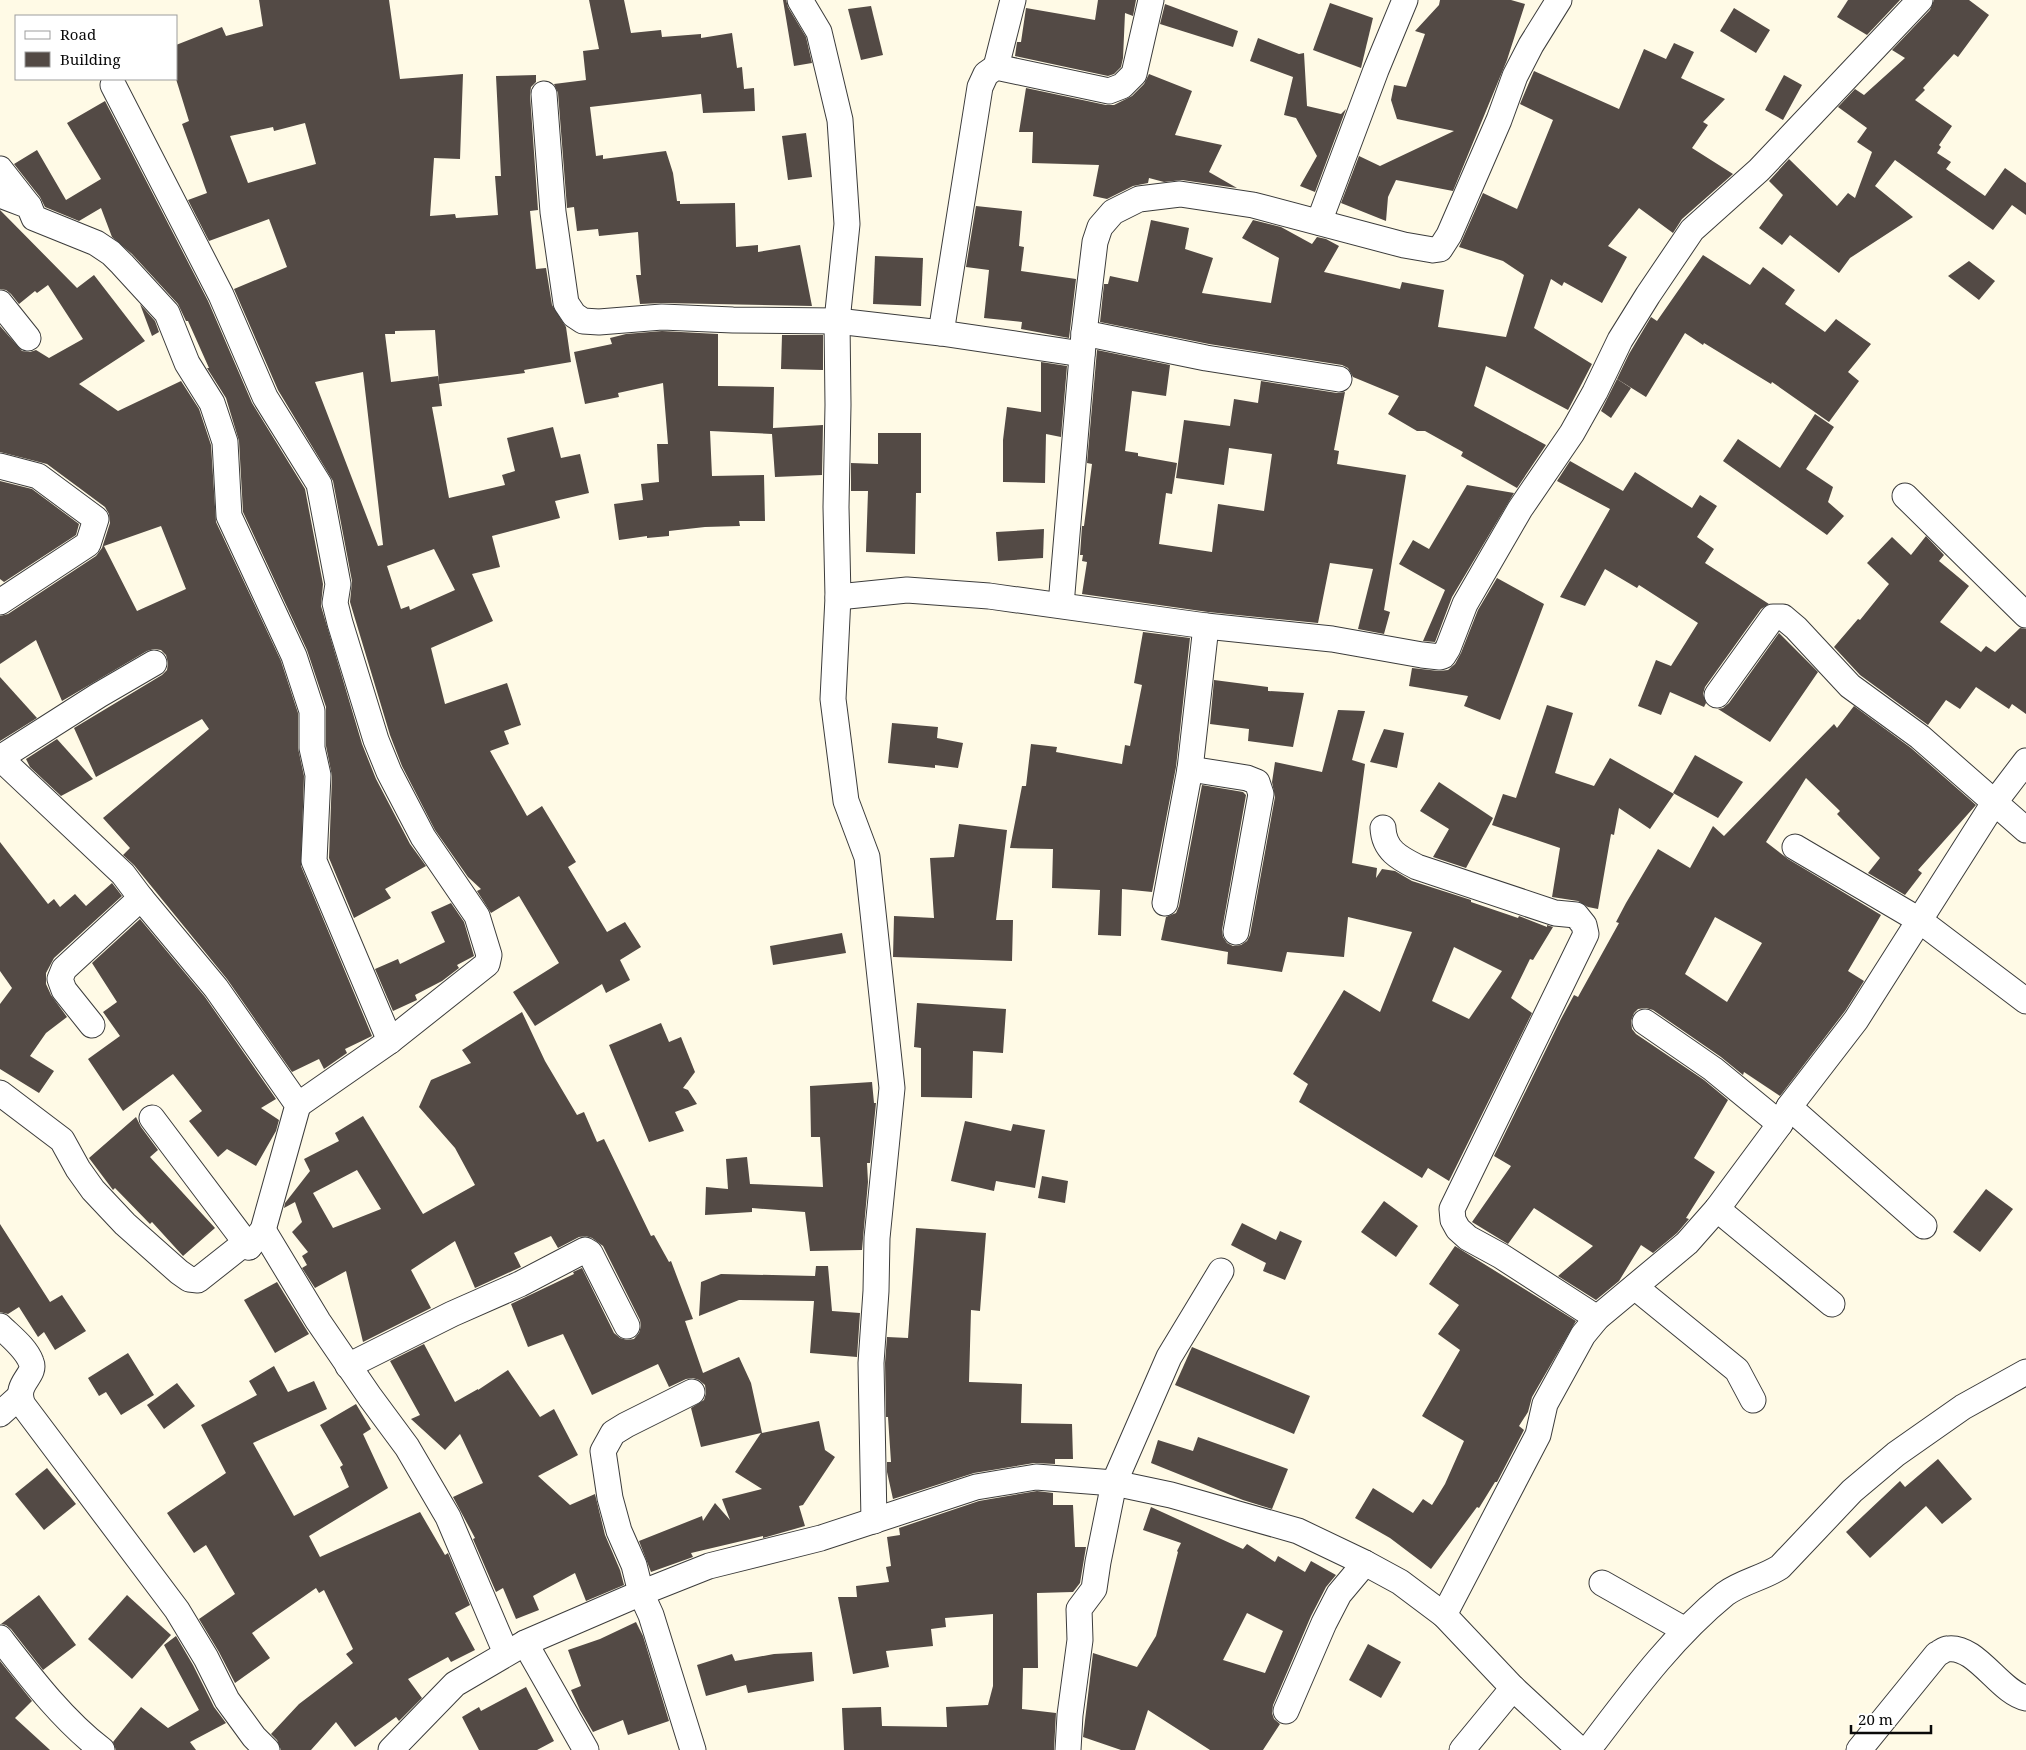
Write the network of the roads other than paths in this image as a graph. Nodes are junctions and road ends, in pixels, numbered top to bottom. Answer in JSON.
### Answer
{"nodes":[{"id":1,"x":800,"y":0,"type":"edge"},
{"id":2,"x":1013,"y":0,"type":"edge"},
{"id":3,"x":1152,"y":0,"type":"edge"},
{"id":4,"x":1405,"y":0,"type":"edge"},
{"id":5,"x":1560,"y":0,"type":"edge"},
{"id":6,"x":1920,"y":0,"type":"edge"},
{"id":7,"x":996,"y":67,"type":"junction"},
{"id":8,"x":113,"y":85,"type":"dead end"},
{"id":9,"x":544,"y":94,"type":"dead end"},
{"id":10,"x":0,"y":169,"type":"edge"},
{"id":11,"x":0,"y":195,"type":"edge"},
{"id":12,"x":29,"y":206,"type":"junction"},
{"id":13,"x":1319,"y":222,"type":"junction"},
{"id":14,"x":0,"y":303,"type":"edge"},
{"id":15,"x":837,"y":321,"type":"junction"},
{"id":16,"x":941,"y":333,"type":"junction"},
{"id":17,"x":28,"y":338,"type":"dead end"},
{"id":18,"x":1083,"y":344,"type":"junction"},
{"id":19,"x":1339,"y":379,"type":"dead end"},
{"id":20,"x":0,"y":466,"type":"edge"},
{"id":21,"x":1905,"y":496,"type":"dead end"},
{"id":22,"x":838,"y":597,"type":"junction"},
{"id":23,"x":0,"y":602,"type":"edge"},
{"id":24,"x":1061,"y":605,"type":"junction"},
{"id":25,"x":2026,"y":615,"type":"edge"},
{"id":26,"x":1206,"y":626,"type":"junction"},
{"id":27,"x":154,"y":663,"type":"dead end"},
{"id":28,"x":1717,"y":695,"type":"dead end"},
{"id":29,"x":0,"y":758,"type":"edge"},
{"id":30,"x":2026,"y":761,"type":"edge"},
{"id":31,"x":1190,"y":769,"type":"junction"},
{"id":32,"x":1994,"y":803,"type":"junction"},
{"id":33,"x":1383,"y":828,"type":"dead end"},
{"id":34,"x":2026,"y":830,"type":"edge"},
{"id":35,"x":1795,"y":847,"type":"dead end"},
{"id":36,"x":141,"y":898,"type":"junction"},
{"id":37,"x":1165,"y":903,"type":"dead end"},
{"id":38,"x":1919,"y":920,"type":"junction"},
{"id":39,"x":1236,"y":932,"type":"dead end"},
{"id":40,"x":2026,"y":1001,"type":"edge"},
{"id":41,"x":1646,"y":1022,"type":"dead end"},
{"id":42,"x":92,"y":1025,"type":"dead end"},
{"id":43,"x":390,"y":1041,"type":"junction"},
{"id":44,"x":0,"y":1093,"type":"edge"},
{"id":45,"x":298,"y":1105,"type":"junction"},
{"id":46,"x":1784,"y":1115,"type":"junction"},
{"id":47,"x":152,"y":1118,"type":"dead end"},
{"id":48,"x":1716,"y":1209,"type":"junction"},
{"id":49,"x":1924,"y":1226,"type":"dead end"},
{"id":50,"x":256,"y":1239,"type":"junction"},
{"id":51,"x":1221,"y":1270,"type":"dead end"},
{"id":52,"x":1635,"y":1287,"type":"junction"},
{"id":53,"x":1832,"y":1304,"type":"dead end"},
{"id":54,"x":1597,"y":1318,"type":"junction"},
{"id":55,"x":0,"y":1326,"type":"edge"},
{"id":56,"x":627,"y":1326,"type":"dead end"},
{"id":57,"x":348,"y":1366,"type":"junction"},
{"id":58,"x":2026,"y":1372,"type":"edge"},
{"id":59,"x":692,"y":1392,"type":"dead end"},
{"id":60,"x":19,"y":1397,"type":"junction"},
{"id":61,"x":1753,"y":1400,"type":"dead end"},
{"id":62,"x":0,"y":1414,"type":"edge"},
{"id":63,"x":1114,"y":1482,"type":"junction"},
{"id":64,"x":874,"y":1521,"type":"junction"},
{"id":65,"x":1365,"y":1563,"type":"junction"},
{"id":66,"x":1602,"y":1583,"type":"dead end"},
{"id":67,"x":641,"y":1593,"type":"junction"},
{"id":68,"x":1444,"y":1615,"type":"junction"},
{"id":69,"x":1685,"y":1630,"type":"junction"},
{"id":70,"x":0,"y":1638,"type":"edge"},
{"id":71,"x":516,"y":1648,"type":"junction"},
{"id":72,"x":1513,"y":1688,"type":"junction"},
{"id":73,"x":2026,"y":1698,"type":"edge"},
{"id":74,"x":1286,"y":1712,"type":"dead end"},
{"id":75,"x":102,"y":1750,"type":"edge"},
{"id":76,"x":267,"y":1750,"type":"edge"},
{"id":77,"x":391,"y":1750,"type":"edge"},
{"id":78,"x":586,"y":1750,"type":"edge"},
{"id":79,"x":693,"y":1750,"type":"edge"},
{"id":80,"x":1068,"y":1750,"type":"edge"},
{"id":81,"x":1462,"y":1750,"type":"edge"},
{"id":82,"x":1580,"y":1750,"type":"edge"},
{"id":83,"x":1588,"y":1750,"type":"edge"},
{"id":84,"x":1859,"y":1750,"type":"edge"}],
"edges":[{"from":1,"to":15,"type":"street"},
{"from":2,"to":7,"type":"street"},
{"from":3,"to":7,"type":"street"},
{"from":4,"to":13,"type":"street"},
{"from":5,"to":13,"type":"street"},
{"from":6,"to":26,"type":"street"},
{"from":7,"to":16,"type":"street"},
{"from":8,"to":43,"type":"street"},
{"from":9,"to":15,"type":"street"},
{"from":10,"to":12,"type":"street"},
{"from":11,"to":12,"type":"street"},
{"from":12,"to":43,"type":"street"},
{"from":13,"to":18,"type":"street"},
{"from":14,"to":17,"type":"street"},
{"from":15,"to":16,"type":"street"},
{"from":15,"to":22,"type":"street"},
{"from":16,"to":18,"type":"street"},
{"from":18,"to":19,"type":"street"},
{"from":18,"to":24,"type":"street"},
{"from":20,"to":23,"type":"street"},
{"from":21,"to":25,"type":"street"},
{"from":22,"to":24,"type":"street"},
{"from":22,"to":64,"type":"street"},
{"from":24,"to":26,"type":"street"},
{"from":26,"to":31,"type":"street"},
{"from":27,"to":29,"type":"street"},
{"from":28,"to":32,"type":"street"},
{"from":29,"to":36,"type":"street"},
{"from":30,"to":32,"type":"street"},
{"from":31,"to":37,"type":"street"},
{"from":31,"to":39,"type":"street"},
{"from":32,"to":34,"type":"street"},
{"from":32,"to":38,"type":"street"},
{"from":33,"to":54,"type":"street"},
{"from":35,"to":38,"type":"street"},
{"from":36,"to":42,"type":"street"},
{"from":36,"to":45,"type":"street"},
{"from":38,"to":40,"type":"street"},
{"from":38,"to":46,"type":"street"},
{"from":41,"to":46,"type":"street"},
{"from":43,"to":45,"type":"street"},
{"from":44,"to":50,"type":"street"},
{"from":45,"to":50,"type":"street"},
{"from":46,"to":48,"type":"street"},
{"from":46,"to":49,"type":"street"},
{"from":47,"to":50,"type":"street"},
{"from":48,"to":52,"type":"street"},
{"from":48,"to":53,"type":"street"},
{"from":50,"to":57,"type":"street"},
{"from":51,"to":63,"type":"street"},
{"from":52,"to":54,"type":"street"},
{"from":52,"to":61,"type":"street"},
{"from":54,"to":68,"type":"street"},
{"from":55,"to":60,"type":"street"},
{"from":56,"to":57,"type":"street"},
{"from":57,"to":71,"type":"street"},
{"from":58,"to":69,"type":"street"},
{"from":59,"to":67,"type":"street"},
{"from":60,"to":62,"type":"street"},
{"from":60,"to":76,"type":"street"},
{"from":63,"to":64,"type":"street"},
{"from":63,"to":65,"type":"street"},
{"from":63,"to":80,"type":"street"},
{"from":64,"to":67,"type":"street"},
{"from":65,"to":68,"type":"street"},
{"from":65,"to":74,"type":"street"},
{"from":66,"to":69,"type":"street"},
{"from":67,"to":71,"type":"street"},
{"from":67,"to":79,"type":"street"},
{"from":68,"to":72,"type":"street"},
{"from":69,"to":83,"type":"street"},
{"from":70,"to":75,"type":"street"},
{"from":71,"to":77,"type":"street"},
{"from":71,"to":78,"type":"street"},
{"from":72,"to":81,"type":"street"},
{"from":72,"to":82,"type":"street"},
{"from":73,"to":84,"type":"street"}]}
